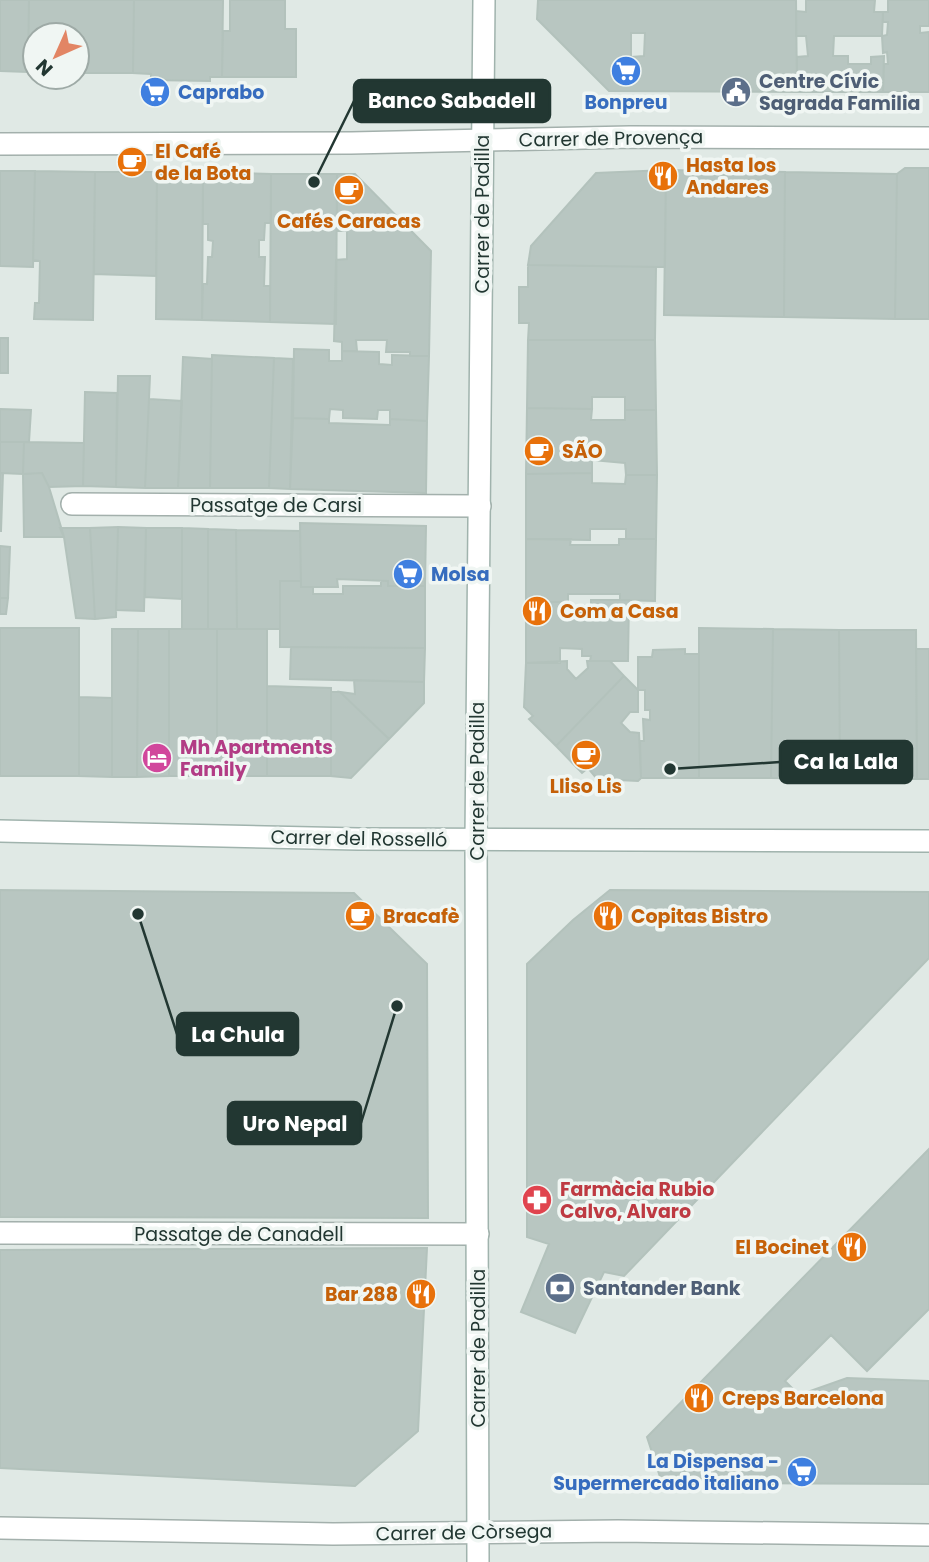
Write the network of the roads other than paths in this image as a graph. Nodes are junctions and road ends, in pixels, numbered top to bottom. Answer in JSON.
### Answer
{"nodes":[{"id":1,"x":484,"y":0,"type":"edge"},
{"id":2,"x":929,"y":138,"type":"edge"},
{"id":3,"x":483,"y":140,"type":"junction"},
{"id":4,"x":0,"y":144,"type":"edge"},
{"id":5,"x":72,"y":504,"type":"dead end"},
{"id":6,"x":480,"y":506,"type":"junction"},
{"id":7,"x":0,"y":831,"type":"edge"},
{"id":8,"x":477,"y":839,"type":"junction"},
{"id":9,"x":929,"y":841,"type":"edge"},
{"id":10,"x":0,"y":1233,"type":"edge"},
{"id":11,"x":478,"y":1234,"type":"junction"},
{"id":12,"x":0,"y":1528,"type":"edge"},
{"id":13,"x":478,"y":1532,"type":"junction"},
{"id":14,"x":929,"y":1535,"type":"edge"},
{"id":15,"x":478,"y":1562,"type":"edge"}],
"edges":[{"from":1,"to":3,"type":"street","name":"Carrer de Padilla"},
{"from":2,"to":3,"type":"street","name":"Carrer de Provença"},
{"from":3,"to":4,"type":"street","name":"Carrer de Provença"},
{"from":3,"to":6,"type":"street","name":"Carrer de Padilla"},
{"from":5,"to":6,"type":"street","name":"Passatge de Carsi"},
{"from":6,"to":8,"type":"street","name":"Carrer de Padilla"},
{"from":7,"to":8,"type":"street","name":"Carrer del Rosselló"},
{"from":8,"to":9,"type":"street","name":"Carrer del Rosselló"},
{"from":8,"to":11,"type":"street","name":"Carrer de Padilla"},
{"from":10,"to":11,"type":"street","name":"Passatge de Canadell"},
{"from":11,"to":13,"type":"street","name":"Carrer de Padilla"},
{"from":12,"to":13,"type":"street","name":"Carrer de Còrsega"},
{"from":13,"to":14,"type":"street","name":"Carrer de Còrsega"},
{"from":13,"to":15,"type":"street","name":"Carrer de Padilla"}]}
